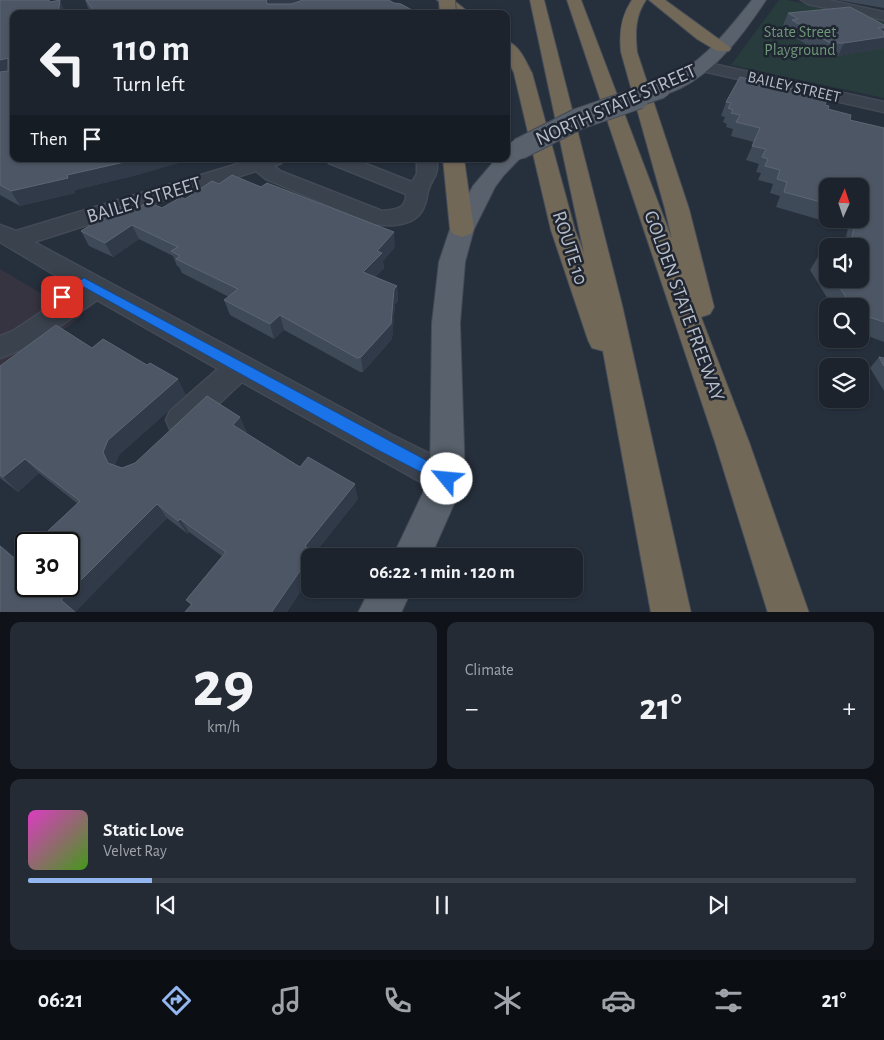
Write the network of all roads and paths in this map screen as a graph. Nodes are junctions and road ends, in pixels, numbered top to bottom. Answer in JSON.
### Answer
{"nodes":[{"id":1,"x":446,"y":0,"type":"edge"},
{"id":2,"x":537,"y":0,"type":"edge"},
{"id":3,"x":574,"y":0,"type":"edge"},
{"id":4,"x":639,"y":0,"type":"edge"},
{"id":5,"x":656,"y":0,"type":"edge"},
{"id":6,"x":759,"y":0,"type":"edge"},
{"id":7,"x":811,"y":0,"type":"edge"},
{"id":8,"x":459,"y":10,"type":"edge"},
{"id":9,"x":884,"y":16,"type":"edge"},
{"id":10,"x":723,"y":48,"type":"junction"},
{"id":11,"x":510,"y":50,"type":"edge"},
{"id":12,"x":704,"y":67,"type":"junction"},
{"id":13,"x":884,"y":107,"type":"edge"},
{"id":14,"x":513,"y":151,"type":"edge"},
{"id":15,"x":264,"y":162,"type":"edge"},
{"id":16,"x":267,"y":162,"type":"edge"},
{"id":17,"x":344,"y":162,"type":"edge"},
{"id":18,"x":424,"y":162,"type":"edge"},
{"id":19,"x":453,"y":162,"type":"edge"},
{"id":20,"x":503,"y":162,"type":"edge"},
{"id":21,"x":416,"y":193,"type":"junction"},
{"id":22,"x":462,"y":229,"type":"junction"},
{"id":23,"x":7,"y":236,"type":"edge"},
{"id":24,"x":90,"y":285,"type":"junction"},
{"id":25,"x":2,"y":346,"type":"edge"},
{"id":26,"x":240,"y":366,"type":"junction"},
{"id":27,"x":160,"y":440,"type":"edge"},
{"id":28,"x":732,"y":442,"type":"junction"},
{"id":29,"x":641,"y":450,"type":"junction"},
{"id":30,"x":447,"y":479,"type":"junction"},
{"id":31,"x":416,"y":548,"type":"edge"},
{"id":32,"x":387,"y":598,"type":"edge"},
{"id":33,"x":378,"y":612,"type":"edge"},
{"id":34,"x":671,"y":612,"type":"edge"},
{"id":35,"x":789,"y":612,"type":"edge"}],
"edges":[{"from":1,"to":8,"type":"highway"},
{"from":2,"to":29,"type":"highway"},
{"from":3,"to":28,"type":"highway","name":"GOLDEN STATE FREEWAY"},
{"from":4,"to":28,"type":"highway"},
{"from":5,"to":10,"type":"highway"},
{"from":6,"to":10,"type":"main road","name":"NORTH STATE STREET"},
{"from":7,"to":9,"type":"street"},
{"from":10,"to":12,"type":"main road","name":"NORTH STATE STREET"},
{"from":11,"to":29,"type":"highway","name":"ROUTE 10"},
{"from":12,"to":13,"type":"street","name":"BAILEY STREET"},
{"from":12,"to":14,"type":"main road","name":"NORTH STATE STREET","bridge":true},
{"from":15,"to":23,"type":"street","name":"BAILEY STREET"},
{"from":16,"to":21,"type":"street"},
{"from":17,"to":21,"type":"street"},
{"from":18,"to":21,"type":"lane"},
{"from":19,"to":22,"type":"highway"},
{"from":20,"to":22,"type":"main road","name":"NORTH STATE STREET"},
{"from":22,"to":30,"type":"main road","name":"NORTH STATE STREET"},
{"from":23,"to":24,"type":"street"},
{"from":24,"to":25,"type":"street"},
{"from":24,"to":26,"type":"street"},
{"from":26,"to":27,"type":"street"},
{"from":26,"to":30,"type":"street"},
{"from":28,"to":35,"type":"highway","name":"GOLDEN STATE FREEWAY"},
{"from":29,"to":34,"type":"highway"},
{"from":30,"to":31,"type":"main road","name":"NORTH STATE STREET"},
{"from":32,"to":33,"type":"main road"}]}
